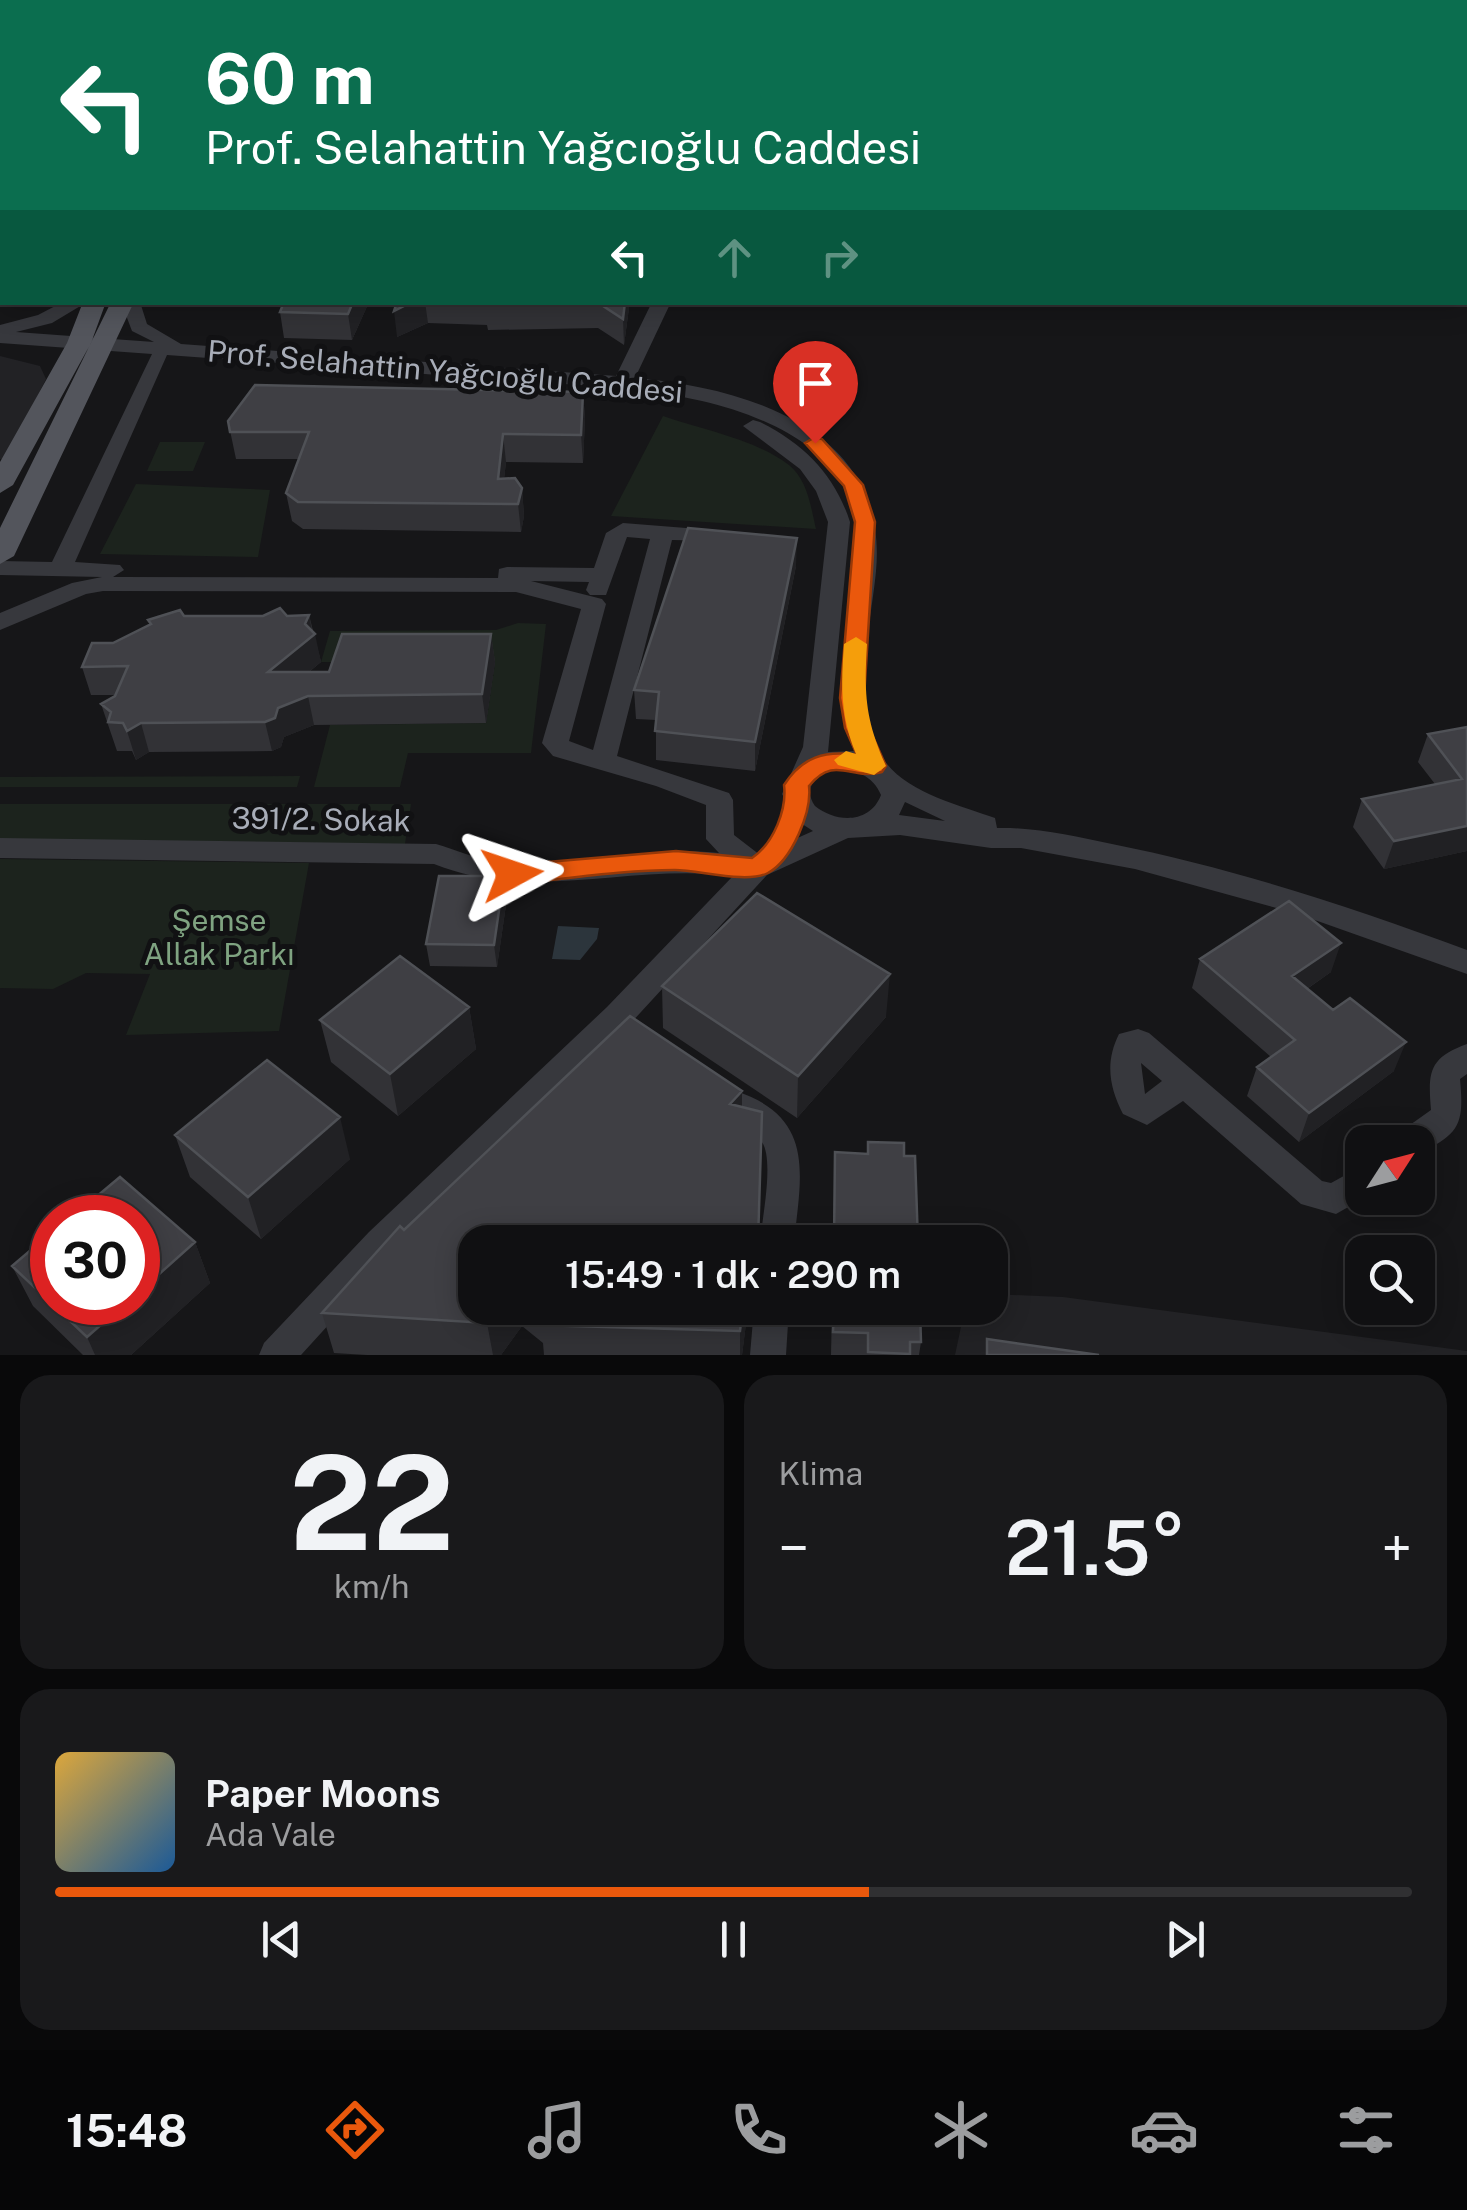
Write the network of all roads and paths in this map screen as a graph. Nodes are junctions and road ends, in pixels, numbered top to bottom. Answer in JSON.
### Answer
{"nodes":[{"id":1,"x":72,"y":305,"type":"edge"},
{"id":2,"x":95,"y":305,"type":"edge"},
{"id":3,"x":125,"y":305,"type":"edge"},
{"id":4,"x":129,"y":305,"type":"edge"},
{"id":5,"x":661,"y":305,"type":"edge"},
{"id":6,"x":0,"y":333,"type":"edge"},
{"id":7,"x":0,"y":346,"type":"edge"},
{"id":8,"x":89,"y":348,"type":"junction"},
{"id":9,"x":201,"y":351,"type":"junction"},
{"id":10,"x":159,"y":358,"type":"junction"},
{"id":11,"x":623,"y":382,"type":"junction"},
{"id":12,"x":3,"y":473,"type":"edge"},
{"id":13,"x":662,"y":532,"type":"junction"},
{"id":14,"x":732,"y":537,"type":"edge"},
{"id":15,"x":0,"y":556,"type":"edge"},
{"id":16,"x":0,"y":568,"type":"edge"},
{"id":17,"x":60,"y":570,"type":"junction"},
{"id":18,"x":602,"y":575,"type":"junction"},
{"id":19,"x":594,"y":604,"type":"junction"},
{"id":20,"x":0,"y":622,"type":"edge"},
{"id":21,"x":603,"y":760,"type":"junction"},
{"id":22,"x":810,"y":768,"type":"junction"},
{"id":23,"x":882,"y":774,"type":"junction"},
{"id":24,"x":798,"y":804,"type":"junction"},
{"id":25,"x":856,"y":827,"type":"junction"},
{"id":26,"x":1018,"y":838,"type":"junction"},
{"id":27,"x":0,"y":848,"type":"edge"},
{"id":28,"x":763,"y":864,"type":"junction"},
{"id":29,"x":1467,"y":962,"type":"edge"},
{"id":30,"x":618,"y":1016,"type":"junction"},
{"id":31,"x":648,"y":1039,"type":"edge"},
{"id":32,"x":1467,"y":1056,"type":"edge"},
{"id":33,"x":1184,"y":1082,"type":"dead end"},
{"id":34,"x":710,"y":1085,"type":"edge"},
{"id":35,"x":1435,"y":1125,"type":"edge"},
{"id":36,"x":1345,"y":1192,"type":"edge"},
{"id":37,"x":778,"y":1225,"type":"edge"},
{"id":38,"x":771,"y":1325,"type":"edge"},
{"id":39,"x":278,"y":1355,"type":"edge"},
{"id":40,"x":768,"y":1355,"type":"edge"}],
"edges":[{"from":1,"to":6,"type":"street"},
{"from":2,"to":8,"type":"main road"},
{"from":3,"to":8,"type":"main road"},
{"from":4,"to":9,"type":"street"},
{"from":5,"to":11,"type":"street"},
{"from":6,"to":8,"type":"street"},
{"from":7,"to":8,"type":"street"},
{"from":8,"to":9,"type":"street","name":"Prof. Selahattin Yağcıoğlu Caddesi"},
{"from":8,"to":10,"type":"street","name":"Prof. Selahattin Yağcıoğlu Caddesi"},
{"from":8,"to":12,"type":"main road"},
{"from":8,"to":15,"type":"main road"},
{"from":9,"to":11,"type":"street","name":"Prof. Selahattin Yağcıoğlu Caddesi"},
{"from":10,"to":17,"type":"street"},
{"from":10,"to":22,"type":"street","name":"Prof. Selahattin Yağcıoğlu Caddesi"},
{"from":11,"to":23,"type":"street","name":"Prof. Selahattin Yağcıoğlu Caddesi"},
{"from":13,"to":14,"type":"street"},
{"from":13,"to":18,"type":"street"},
{"from":13,"to":21,"type":"street"},
{"from":16,"to":17,"type":"street"},
{"from":17,"to":18,"type":"street"},
{"from":18,"to":19,"type":"street"},
{"from":19,"to":20,"type":"street"},
{"from":19,"to":21,"type":"street"},
{"from":21,"to":28,"type":"street"},
{"from":22,"to":23,"type":"street"},
{"from":22,"to":24,"type":"street"},
{"from":23,"to":25,"type":"street"},
{"from":23,"to":26,"type":"street"},
{"from":24,"to":25,"type":"street"},
{"from":24,"to":28,"type":"street"},
{"from":25,"to":26,"type":"street"},
{"from":25,"to":28,"type":"street"},
{"from":26,"to":29,"type":"street"},
{"from":27,"to":28,"type":"street","name":"391/2. Sokak"},
{"from":28,"to":30,"type":"street"},
{"from":30,"to":31,"type":"street"},
{"from":30,"to":39,"type":"street"},
{"from":32,"to":35,"type":"street"},
{"from":33,"to":36,"type":"street"},
{"from":34,"to":37,"type":"street"},
{"from":38,"to":40,"type":"street"}]}
